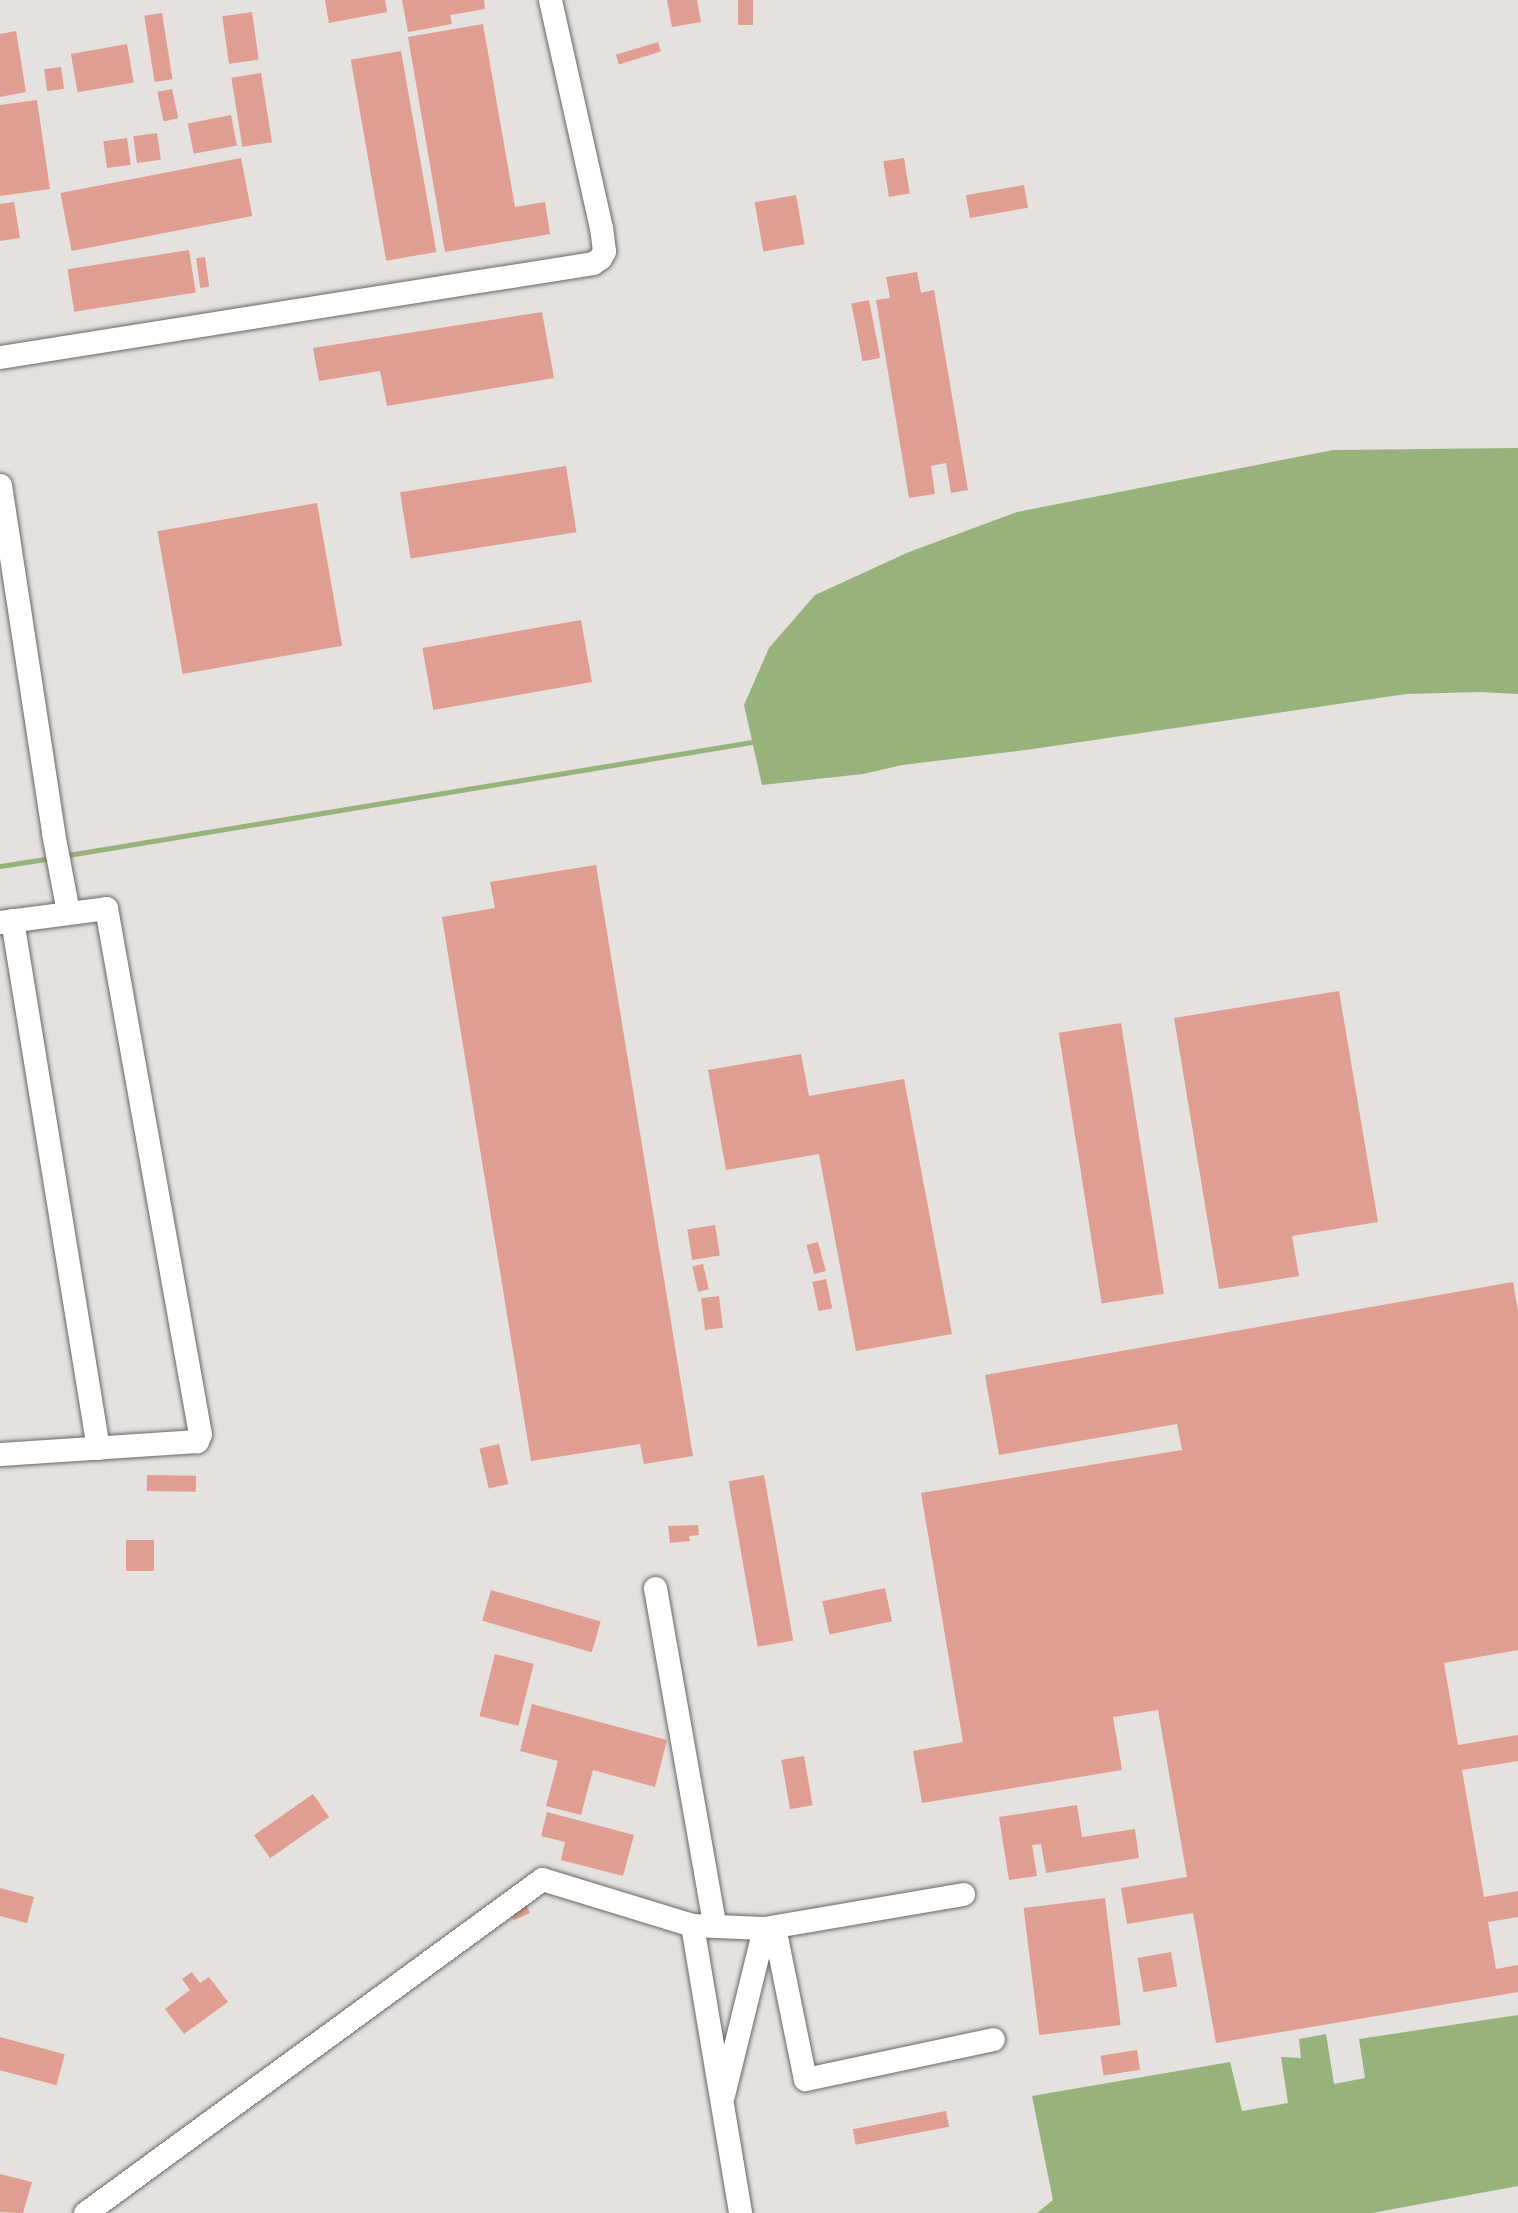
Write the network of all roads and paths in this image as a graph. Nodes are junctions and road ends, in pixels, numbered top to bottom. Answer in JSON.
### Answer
{"nodes":[{"id":1,"x":550,"y":0,"type":"edge"},
{"id":2,"x":0,"y":357,"type":"edge"},
{"id":3,"x":0,"y":485,"type":"edge"},
{"id":4,"x":66,"y":905,"type":"junction"},
{"id":5,"x":6,"y":921,"type":"edge"},
{"id":6,"x":98,"y":1448,"type":"junction"},
{"id":7,"x":0,"y":1454,"type":"edge"},
{"id":8,"x":655,"y":1588,"type":"dead end"},
{"id":9,"x":963,"y":1894,"type":"dead end"},
{"id":10,"x":703,"y":1924,"type":"junction"},
{"id":11,"x":769,"y":1927,"type":"junction"},
{"id":12,"x":993,"y":2039,"type":"dead end"},
{"id":13,"x":720,"y":2107,"type":"junction"},
{"id":14,"x":85,"y":2213,"type":"edge"},
{"id":15,"x":740,"y":2213,"type":"edge"}],
"edges":[{"from":1,"to":2,"type":"street"},
{"from":3,"to":4,"type":"street"},
{"from":4,"to":5,"type":"street"},
{"from":4,"to":6,"type":"street"},
{"from":5,"to":6,"type":"street"},
{"from":6,"to":7,"type":"street"},
{"from":8,"to":10,"type":"street"},
{"from":9,"to":11,"type":"street"},
{"from":10,"to":11,"type":"street"},
{"from":10,"to":13,"type":"street"},
{"from":10,"to":14,"type":"street"},
{"from":11,"to":12,"type":"street"},
{"from":11,"to":13,"type":"street"},
{"from":13,"to":15,"type":"street"}]}
